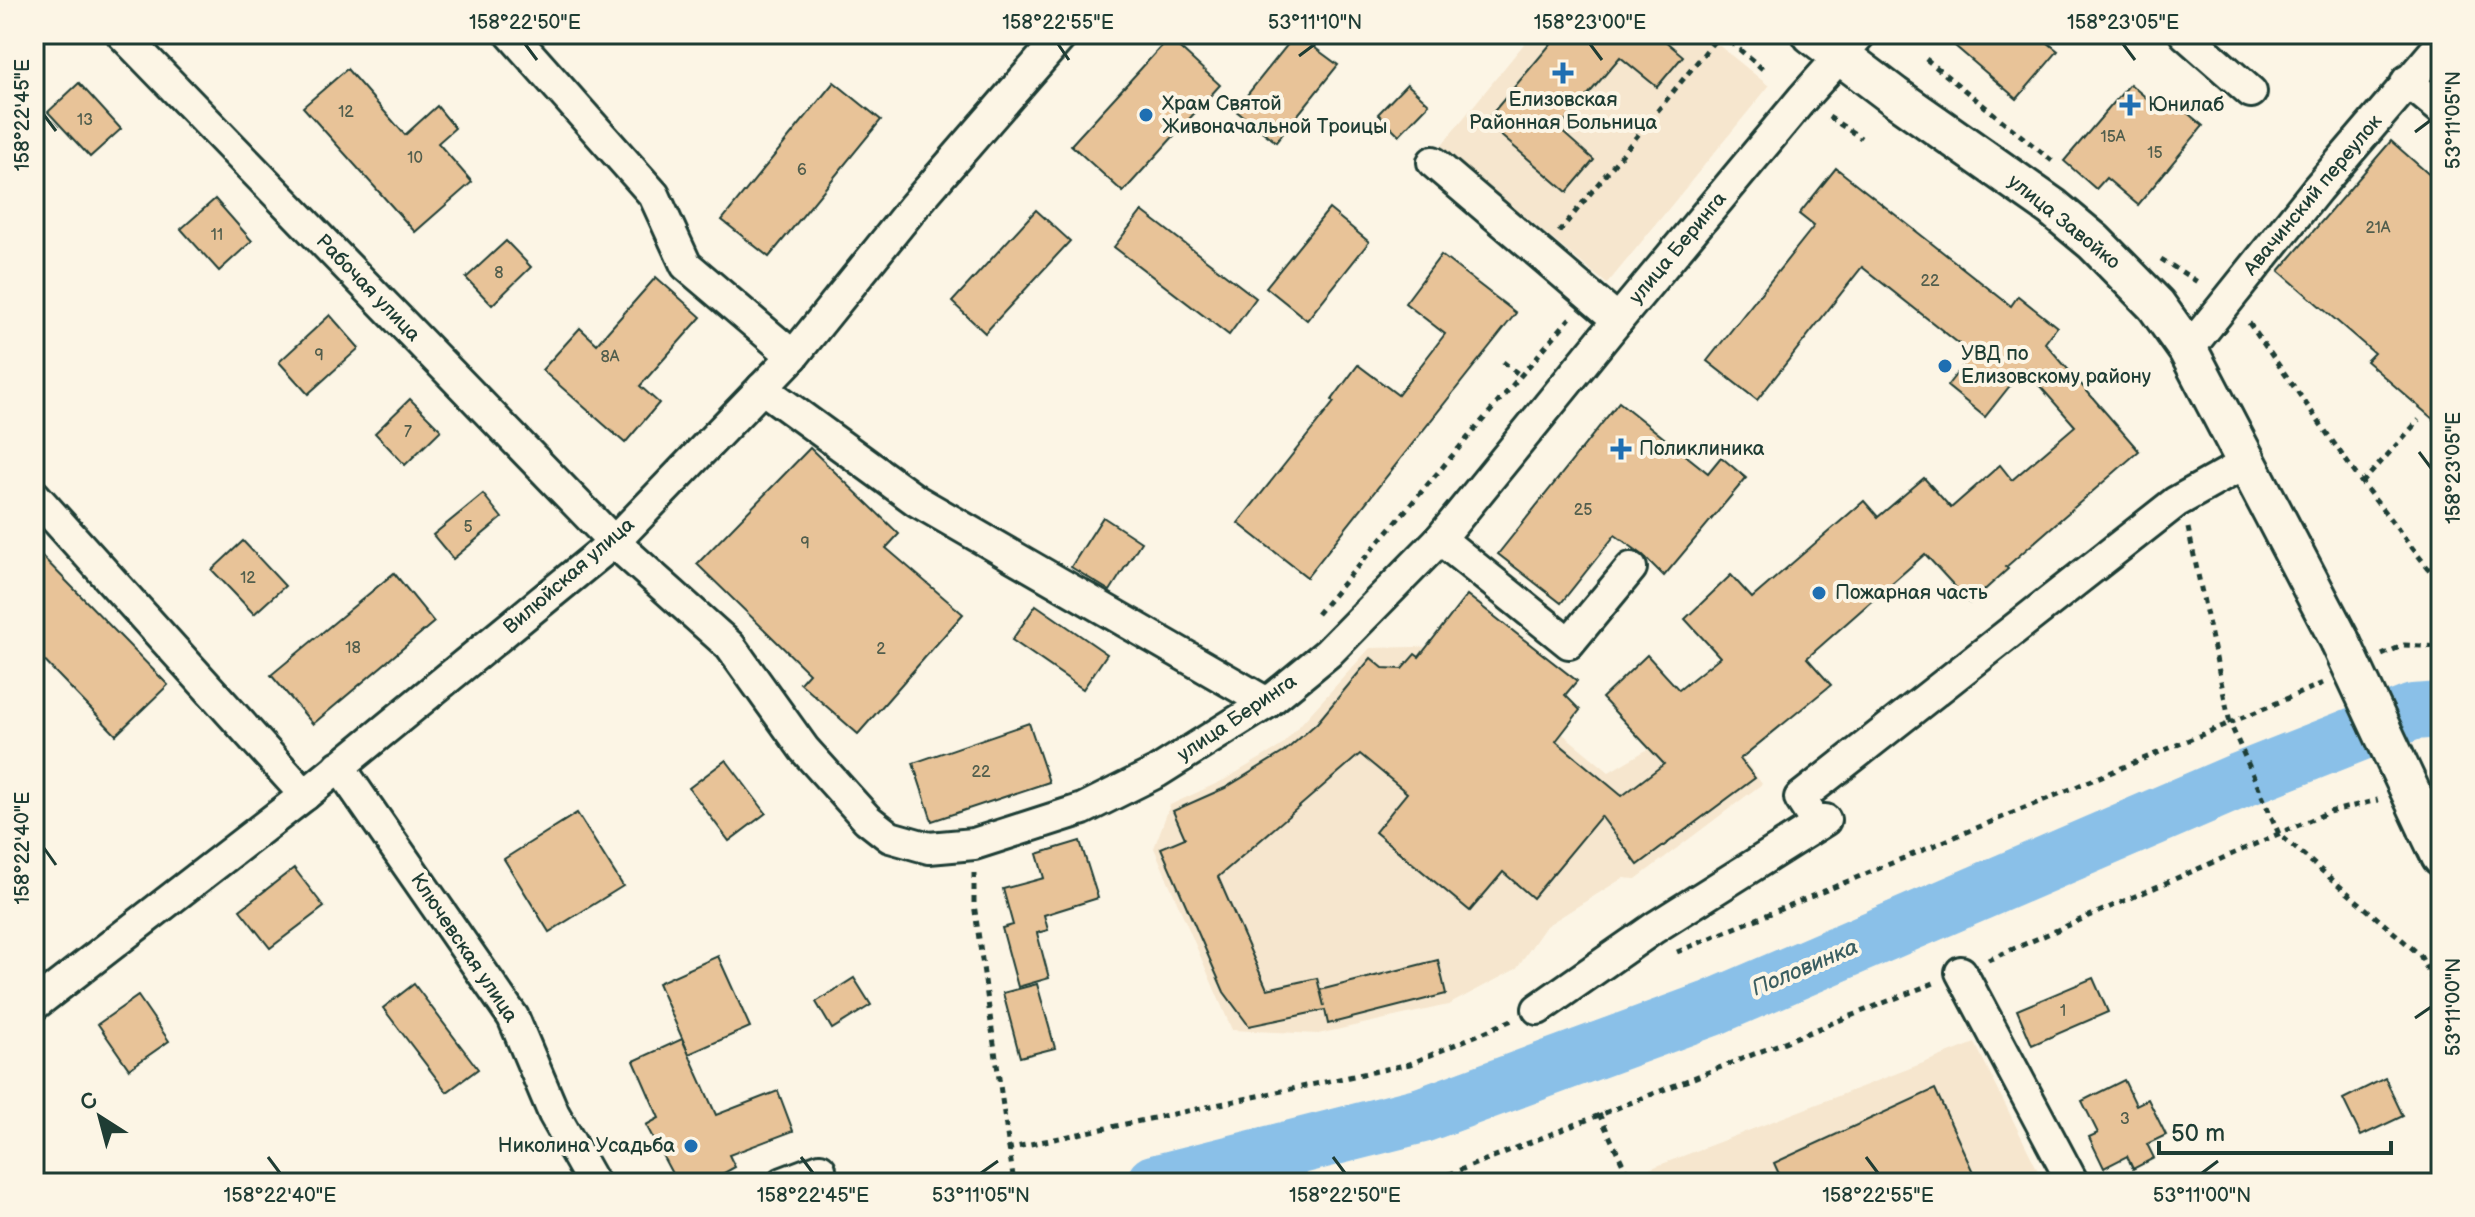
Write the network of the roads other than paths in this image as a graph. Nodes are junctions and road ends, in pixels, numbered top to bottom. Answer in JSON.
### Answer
{"nodes":[{"id":1,"x":122,"y":34,"type":"edge"},
{"id":2,"x":511,"y":34,"type":"edge"},
{"id":3,"x":1063,"y":34,"type":"edge"},
{"id":4,"x":2185,"y":34,"type":"edge"},
{"id":5,"x":1837,"y":41,"type":"edge"},
{"id":6,"x":2441,"y":44,"type":"edge"},
{"id":7,"x":2407,"y":81,"type":"junction"},
{"id":8,"x":2251,"y":92,"type":"dead end"},
{"id":9,"x":2441,"y":109,"type":"edge"},
{"id":10,"x":1433,"y":162,"type":"dead end"},
{"id":11,"x":1618,"y":320,"type":"junction"},
{"id":12,"x":2188,"y":350,"type":"junction"},
{"id":13,"x":793,"y":356,"type":"junction"},
{"id":14,"x":762,"y":388,"type":"junction"},
{"id":15,"x":2246,"y":463,"type":"junction"},
{"id":16,"x":34,"y":495,"type":"edge"},
{"id":17,"x":1440,"y":539,"type":"junction"},
{"id":18,"x":614,"y":542,"type":"junction"},
{"id":19,"x":1631,"y":568,"type":"dead end"},
{"id":20,"x":1267,"y":703,"type":"junction"},
{"id":21,"x":339,"y":766,"type":"junction"},
{"id":22,"x":305,"y":795,"type":"junction"},
{"id":23,"x":2434,"y":842,"type":"edge"},
{"id":24,"x":1961,"y":972,"type":"road end"},
{"id":25,"x":34,"y":1005,"type":"edge"},
{"id":26,"x":1538,"y":1009,"type":"road end"},
{"id":27,"x":820,"y":1169,"type":"dead end"},
{"id":28,"x":593,"y":1183,"type":"edge"},
{"id":29,"x":783,"y":1183,"type":"edge"},
{"id":30,"x":2073,"y":1183,"type":"edge"}],
"edges":[{"from":1,"to":18,"type":"street","name":"Рабочая улица"},
{"from":2,"to":13,"type":"street"},
{"from":3,"to":13,"type":"street","name":"Вилюйская улица"},
{"from":4,"to":8,"type":"street"},
{"from":5,"to":11,"type":"street","name":"улица Беринга"},
{"from":5,"to":12,"type":"main road","name":"улица Завойко"},
{"from":6,"to":7,"type":"street","name":"Авачинский переулок"},
{"from":7,"to":9,"type":"street"},
{"from":7,"to":12,"type":"street","name":"Авачинский переулок"},
{"from":10,"to":11,"type":"street"},
{"from":11,"to":17,"type":"street","name":"улица Беринга"},
{"from":12,"to":15,"type":"main road","name":"улица Завойко"},
{"from":13,"to":14,"type":"street","name":"Вилюйская улица"},
{"from":14,"to":18,"type":"street","name":"Вилюйская улица"},
{"from":14,"to":20,"type":"street"},
{"from":15,"to":23,"type":"main road","name":"улица Завойко","bridge":true},
{"from":15,"to":26,"type":"street"},
{"from":16,"to":22,"type":"street"},
{"from":17,"to":19,"type":"street"},
{"from":17,"to":20,"type":"street","name":"улица Беринга"},
{"from":18,"to":20,"type":"street","name":"улица Беринга"},
{"from":18,"to":21,"type":"street","name":"Вилюйская улица"},
{"from":21,"to":22,"type":"street","name":"Вилюйская улица"},
{"from":21,"to":28,"type":"street","name":"Ключевская улица"},
{"from":22,"to":25,"type":"street","name":"Вилюйская улица"},
{"from":24,"to":30,"type":"street"},
{"from":27,"to":29,"type":"street"}]}
